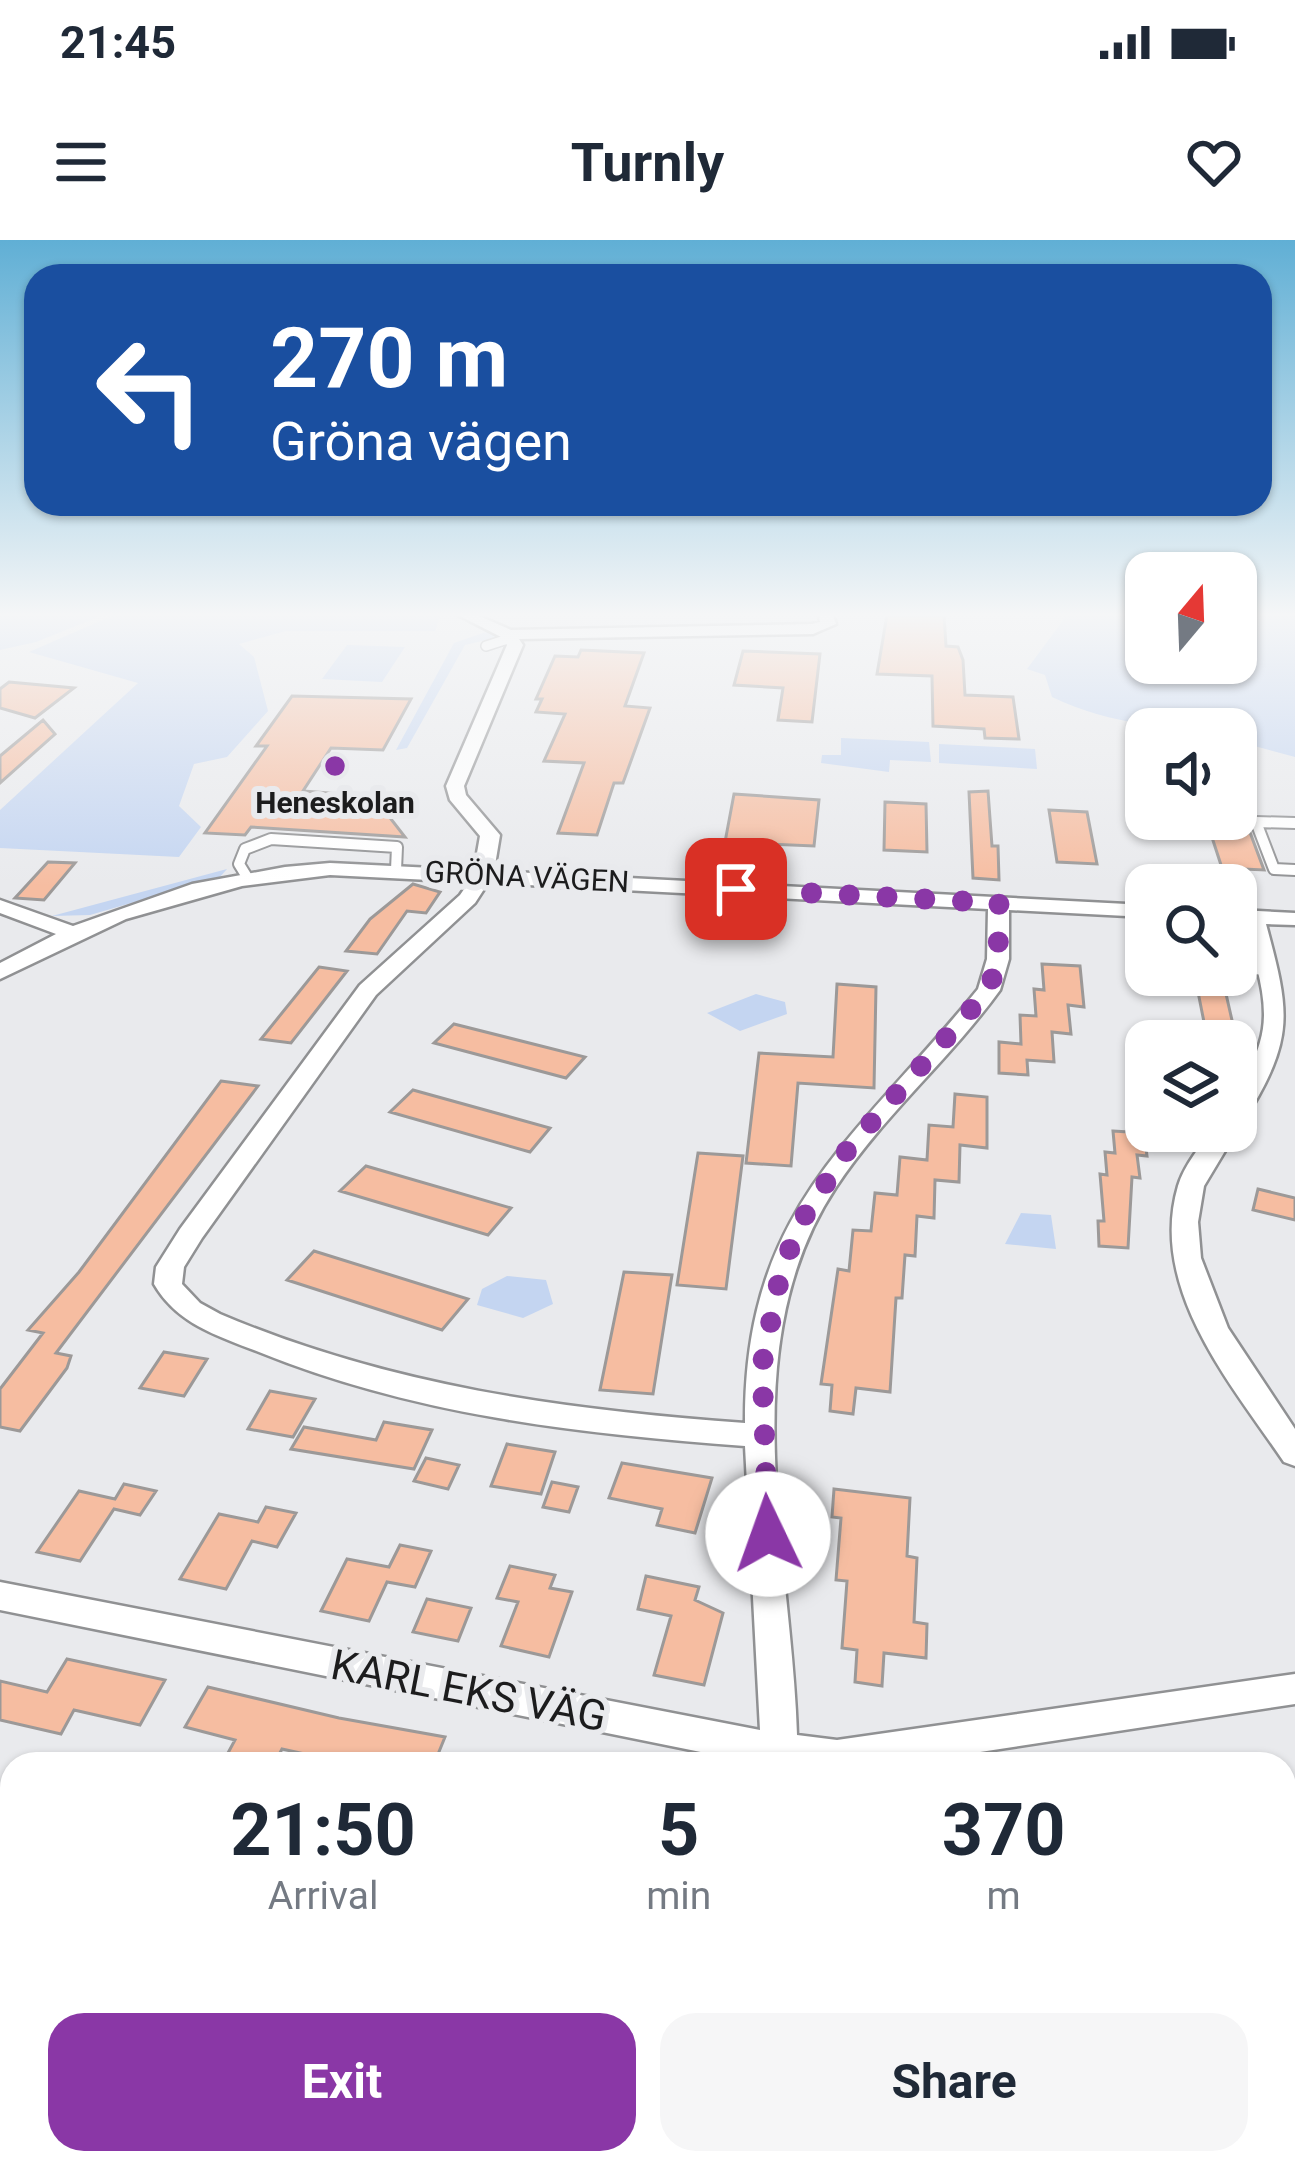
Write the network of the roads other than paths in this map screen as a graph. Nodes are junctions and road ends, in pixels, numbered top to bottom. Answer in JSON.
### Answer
{"nodes":[{"id":1,"x":492,"y":705,"type":"edge"},
{"id":2,"x":1295,"y":823,"type":"edge"},
{"id":3,"x":396,"y":870,"type":"junction"},
{"id":4,"x":1295,"y":870,"type":"edge"},
{"id":5,"x":484,"y":874,"type":"junction"},
{"id":6,"x":248,"y":877,"type":"junction"},
{"id":7,"x":999,"y":903,"type":"junction"},
{"id":8,"x":0,"y":906,"type":"edge"},
{"id":9,"x":1125,"y":910,"type":"edge"},
{"id":10,"x":1257,"y":917,"type":"edge"},
{"id":11,"x":1295,"y":919,"type":"edge"},
{"id":12,"x":71,"y":932,"type":"junction"},
{"id":13,"x":1257,"y":940,"type":"edge"},
{"id":14,"x":0,"y":971,"type":"edge"},
{"id":15,"x":1281,"y":987,"type":"edge"},
{"id":16,"x":1257,"y":1079,"type":"edge"},
{"id":17,"x":1212,"y":1152,"type":"edge"},
{"id":18,"x":762,"y":1436,"type":"junction"},
{"id":19,"x":1295,"y":1454,"type":"edge"},
{"id":20,"x":0,"y":1596,"type":"edge"},
{"id":21,"x":1295,"y":1689,"type":"edge"},
{"id":22,"x":750,"y":1752,"type":"edge"},
{"id":23,"x":779,"y":1752,"type":"edge"},
{"id":24,"x":871,"y":1752,"type":"edge"}],
"edges":[{"from":1,"to":5,"type":"street"},
{"from":2,"to":4,"type":"lane"},
{"from":3,"to":5,"type":"street","name":"GRÖNA VÄGEN"},
{"from":3,"to":6,"type":"street","name":"GRÖNA VÄGEN"},
{"from":3,"to":6,"type":"lane"},
{"from":5,"to":7,"type":"street","name":"GRÖNA VÄGEN"},
{"from":5,"to":18,"type":"street"},
{"from":6,"to":12,"type":"street","name":"GRÖNA VÄGEN"},
{"from":7,"to":9,"type":"street","name":"GRÖNA VÄGEN"},
{"from":7,"to":18,"type":"street"},
{"from":8,"to":12,"type":"street"},
{"from":10,"to":11,"type":"street"},
{"from":12,"to":14,"type":"street","name":"GRÖNA VÄGEN"},
{"from":13,"to":15,"type":"street"},
{"from":15,"to":16,"type":"street"},
{"from":17,"to":19,"type":"street"},
{"from":18,"to":23,"type":"street"},
{"from":20,"to":22,"type":"street","name":"KARL EKS VÄG"},
{"from":21,"to":24,"type":"street","name":"KARL EKS VÄG"}]}
